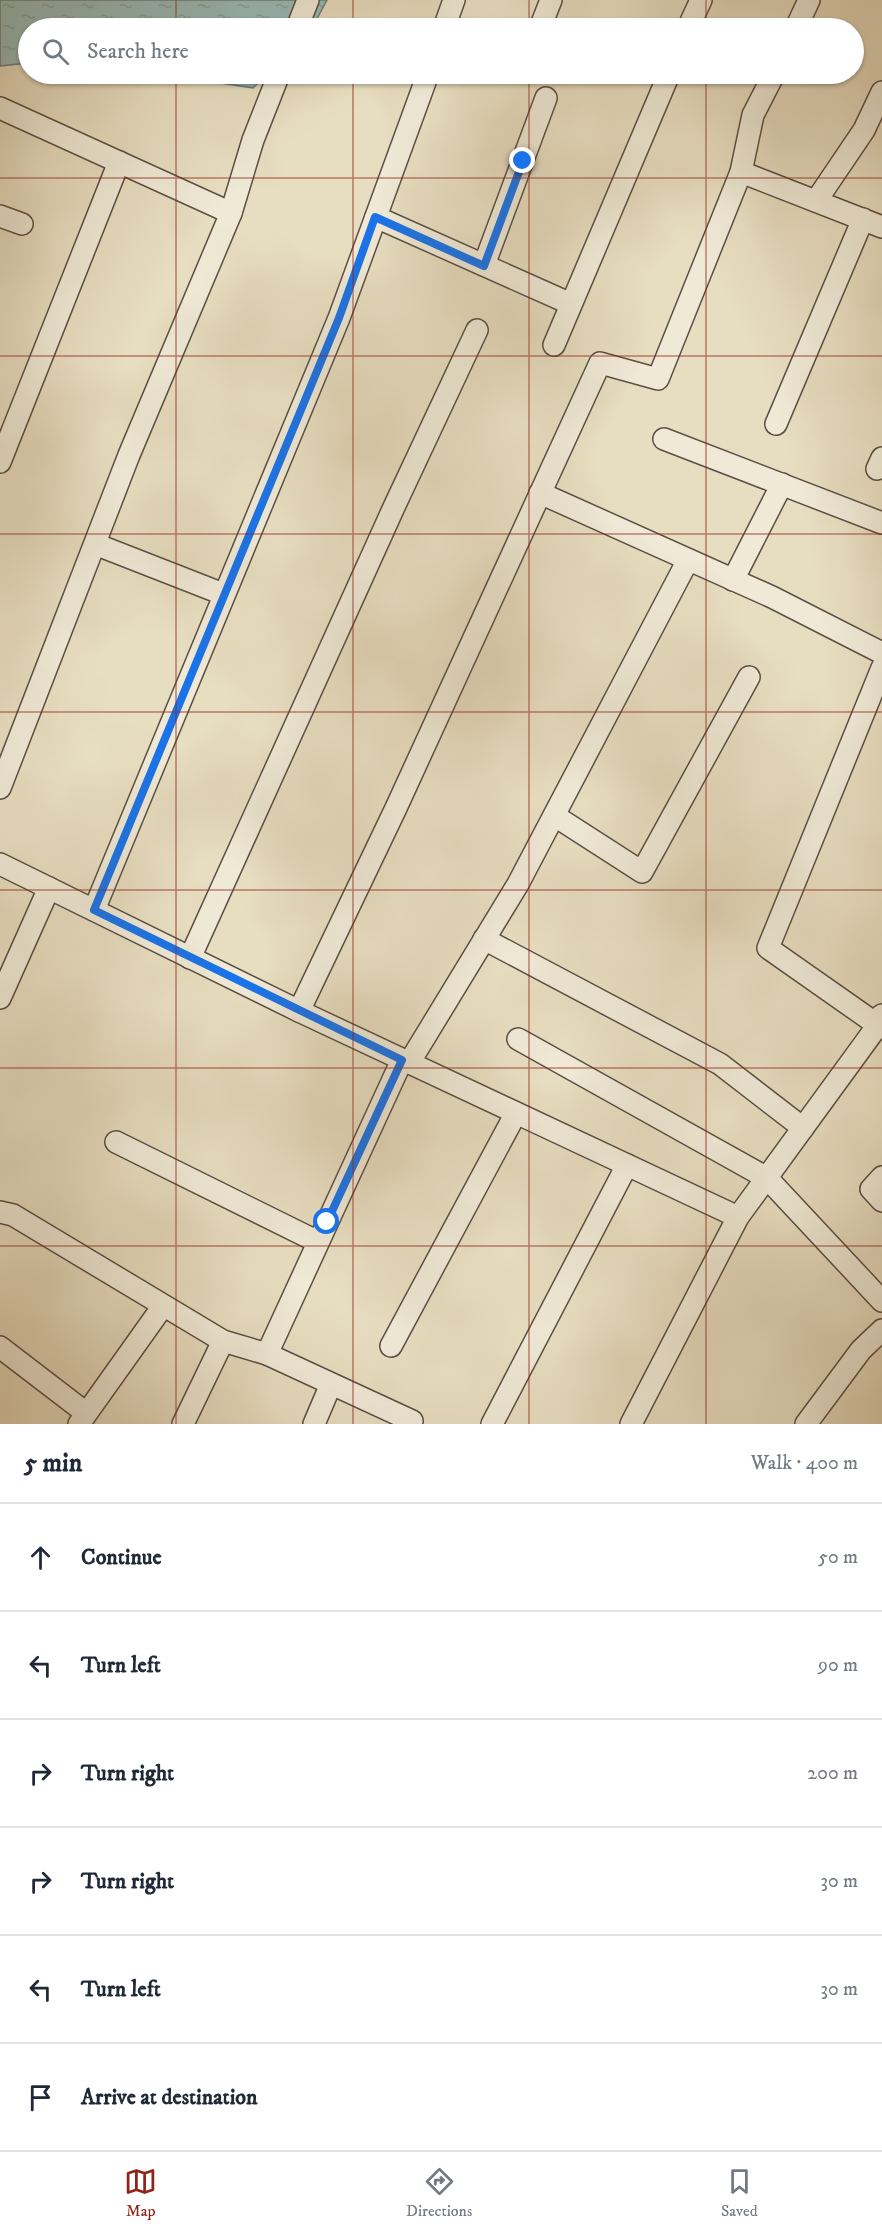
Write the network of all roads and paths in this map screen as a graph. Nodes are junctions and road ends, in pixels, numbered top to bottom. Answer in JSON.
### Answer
{"nodes":[{"id":1,"x":308,"y":0,"type":"edge"},
{"id":2,"x":454,"y":0,"type":"edge"},
{"id":3,"x":551,"y":0,"type":"edge"},
{"id":4,"x":701,"y":0,"type":"edge"},
{"id":5,"x":809,"y":0,"type":"edge"},
{"id":6,"x":301,"y":18,"type":"edge"},
{"id":7,"x":448,"y":18,"type":"edge"},
{"id":8,"x":544,"y":18,"type":"edge"},
{"id":9,"x":693,"y":18,"type":"edge"},
{"id":10,"x":801,"y":18,"type":"edge"},
{"id":11,"x":275,"y":84,"type":"edge"},
{"id":12,"x":424,"y":84,"type":"edge"},
{"id":13,"x":665,"y":84,"type":"edge"},
{"id":14,"x":769,"y":84,"type":"edge"},
{"id":15,"x":882,"y":92,"type":"edge"},
{"id":16,"x":546,"y":98,"type":"dead end"},
{"id":17,"x":0,"y":108,"type":"edge"},
{"id":18,"x":119,"y":162,"type":"junction"},
{"id":19,"x":741,"y":172,"type":"junction"},
{"id":20,"x":816,"y":201,"type":"junction"},
{"id":21,"x":231,"y":213,"type":"junction"},
{"id":22,"x":0,"y":216,"type":"edge"},
{"id":23,"x":375,"y":217,"type":"junction"},
{"id":24,"x":873,"y":223,"type":"edge"},
{"id":25,"x":22,"y":224,"type":"dead end"},
{"id":26,"x":484,"y":266,"type":"junction"},
{"id":27,"x":571,"y":304,"type":"junction"},
{"id":28,"x":477,"y":330,"type":"dead end"},
{"id":29,"x":554,"y":345,"type":"dead end"},
{"id":30,"x":776,"y":424,"type":"dead end"},
{"id":31,"x":664,"y":439,"type":"dead end"},
{"id":32,"x":0,"y":462,"type":"edge"},
{"id":33,"x":782,"y":484,"type":"junction"},
{"id":34,"x":540,"y":494,"type":"junction"},
{"id":35,"x":882,"y":524,"type":"edge"},
{"id":36,"x":95,"y":544,"type":"junction"},
{"id":37,"x":688,"y":560,"type":"junction"},
{"id":38,"x":733,"y":580,"type":"junction"},
{"id":39,"x":223,"y":594,"type":"junction"},
{"id":40,"x":882,"y":653,"type":"edge"},
{"id":41,"x":882,"y":668,"type":"edge"},
{"id":42,"x":749,"y":677,"type":"dead end"},
{"id":43,"x":0,"y":788,"type":"edge"},
{"id":44,"x":555,"y":816,"type":"junction"},
{"id":45,"x":0,"y":864,"type":"edge"},
{"id":46,"x":50,"y":888,"type":"junction"},
{"id":47,"x":94,"y":910,"type":"junction"},
{"id":48,"x":484,"y":939,"type":"junction"},
{"id":49,"x":190,"y":958,"type":"junction"},
{"id":50,"x":2,"y":988,"type":"edge"},
{"id":51,"x":299,"y":1011,"type":"junction"},
{"id":52,"x":881,"y":1023,"type":"edge"},
{"id":53,"x":518,"y":1039,"type":"dead end"},
{"id":54,"x":406,"y":1061,"type":"junction"},
{"id":55,"x":516,"y":1113,"type":"junction"},
{"id":56,"x":803,"y":1128,"type":"junction"},
{"id":57,"x":116,"y":1142,"type":"dead end"},
{"id":58,"x":627,"y":1165,"type":"junction"},
{"id":59,"x":882,"y":1177,"type":"edge"},
{"id":60,"x":767,"y":1178,"type":"junction"},
{"id":61,"x":882,"y":1201,"type":"edge"},
{"id":62,"x":0,"y":1212,"type":"edge"},
{"id":63,"x":738,"y":1217,"type":"junction"},
{"id":64,"x":318,"y":1242,"type":"junction"},
{"id":65,"x":882,"y":1301,"type":"edge"},
{"id":66,"x":163,"y":1305,"type":"junction"},
{"id":67,"x":882,"y":1330,"type":"edge"},
{"id":68,"x":223,"y":1341,"type":"junction"},
{"id":69,"x":391,"y":1346,"type":"dead end"},
{"id":70,"x":0,"y":1347,"type":"edge"},
{"id":71,"x":267,"y":1354,"type":"junction"},
{"id":72,"x":332,"y":1384,"type":"junction"},
{"id":73,"x":82,"y":1419,"type":"edge"},
{"id":74,"x":412,"y":1421,"type":"dead end"},
{"id":75,"x":183,"y":1424,"type":"edge"},
{"id":76,"x":314,"y":1424,"type":"edge"},
{"id":77,"x":492,"y":1424,"type":"edge"},
{"id":78,"x":631,"y":1424,"type":"edge"},
{"id":79,"x":806,"y":1424,"type":"edge"}],
"edges":[{"from":1,"to":6,"type":"street"},
{"from":2,"to":7,"type":"street"},
{"from":3,"to":8,"type":"street"},
{"from":4,"to":9,"type":"street"},
{"from":5,"to":10,"type":"street"},
{"from":11,"to":21,"type":"street"},
{"from":12,"to":23,"type":"street"},
{"from":13,"to":27,"type":"street"},
{"from":14,"to":19,"type":"street"},
{"from":15,"to":20,"type":"street"},
{"from":16,"to":26,"type":"street"},
{"from":17,"to":18,"type":"street"},
{"from":18,"to":21,"type":"street"},
{"from":18,"to":32,"type":"street"},
{"from":19,"to":20,"type":"street"},
{"from":19,"to":34,"type":"street"},
{"from":20,"to":24,"type":"street"},
{"from":21,"to":36,"type":"street"},
{"from":22,"to":25,"type":"street"},
{"from":23,"to":26,"type":"street"},
{"from":23,"to":39,"type":"street"},
{"from":24,"to":30,"type":"street"},
{"from":26,"to":27,"type":"street"},
{"from":27,"to":29,"type":"street"},
{"from":28,"to":49,"type":"street"},
{"from":31,"to":33,"type":"street"},
{"from":33,"to":35,"type":"street"},
{"from":33,"to":38,"type":"street"},
{"from":34,"to":37,"type":"street"},
{"from":34,"to":51,"type":"street"},
{"from":36,"to":39,"type":"street"},
{"from":36,"to":43,"type":"street"},
{"from":37,"to":38,"type":"street"},
{"from":37,"to":44,"type":"street"},
{"from":38,"to":40,"type":"street"},
{"from":39,"to":47,"type":"street"},
{"from":41,"to":52,"type":"street"},
{"from":42,"to":44,"type":"street"},
{"from":44,"to":48,"type":"street"},
{"from":45,"to":46,"type":"street"},
{"from":46,"to":47,"type":"street"},
{"from":46,"to":50,"type":"street"},
{"from":47,"to":49,"type":"street"},
{"from":48,"to":54,"type":"street"},
{"from":48,"to":56,"type":"street"},
{"from":49,"to":51,"type":"street"},
{"from":51,"to":54,"type":"street"},
{"from":52,"to":56,"type":"street"},
{"from":53,"to":60,"type":"street"},
{"from":54,"to":55,"type":"street"},
{"from":54,"to":64,"type":"street"},
{"from":55,"to":58,"type":"street"},
{"from":55,"to":69,"type":"street"},
{"from":56,"to":60,"type":"street"},
{"from":57,"to":64,"type":"street"},
{"from":58,"to":63,"type":"street"},
{"from":58,"to":77,"type":"street"},
{"from":59,"to":61,"type":"street"},
{"from":60,"to":63,"type":"street"},
{"from":60,"to":65,"type":"street"},
{"from":62,"to":66,"type":"street"},
{"from":63,"to":78,"type":"street"},
{"from":64,"to":71,"type":"street"},
{"from":66,"to":68,"type":"street"},
{"from":66,"to":73,"type":"street"},
{"from":67,"to":79,"type":"street"},
{"from":68,"to":71,"type":"street"},
{"from":68,"to":75,"type":"street"},
{"from":70,"to":73,"type":"street"},
{"from":71,"to":72,"type":"street"},
{"from":72,"to":74,"type":"street"},
{"from":72,"to":76,"type":"street"}]}
